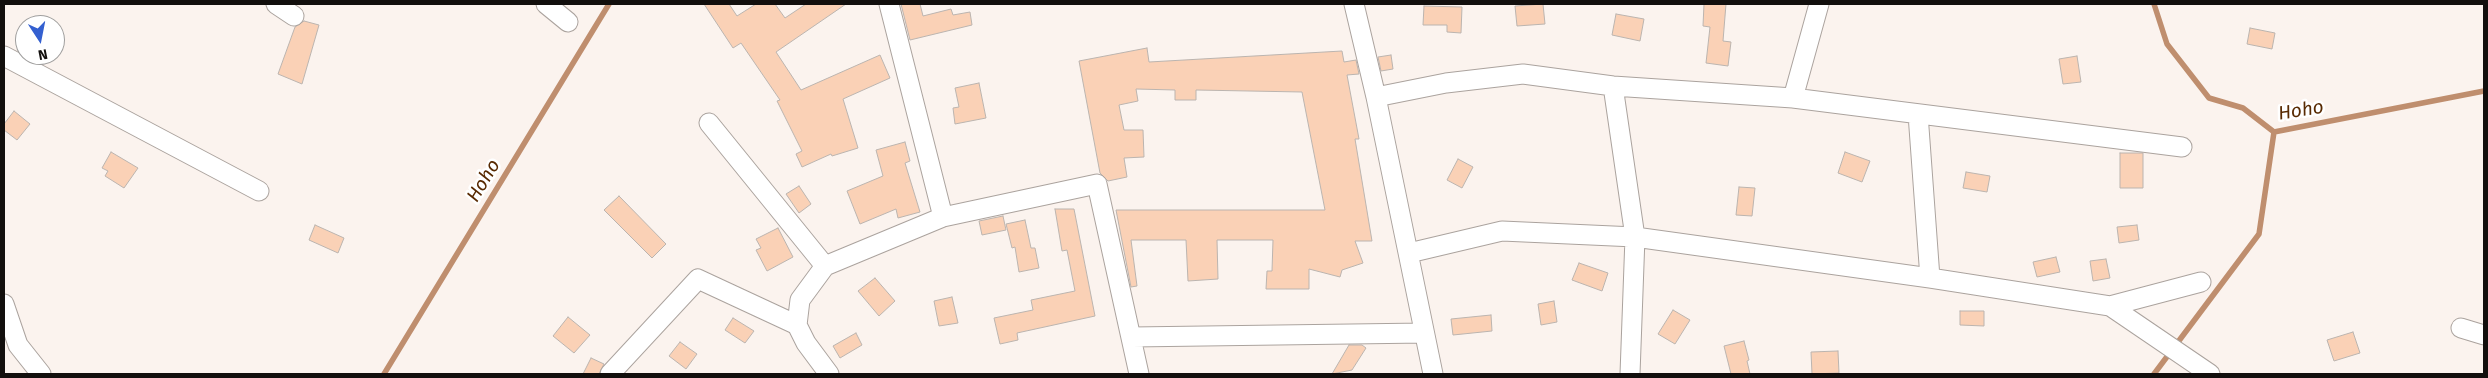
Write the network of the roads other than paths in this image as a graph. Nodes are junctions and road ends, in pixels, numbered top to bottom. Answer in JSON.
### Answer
{"nodes":[{"id":1,"x":276,"y":4,"type":"edge"},
{"id":2,"x":546,"y":4,"type":"edge"},
{"id":3,"x":889,"y":4,"type":"edge"},
{"id":4,"x":1354,"y":4,"type":"edge"},
{"id":5,"x":1819,"y":4,"type":"edge"},
{"id":6,"x":294,"y":16,"type":"dead end"},
{"id":7,"x":568,"y":22,"type":"dead end"},
{"id":8,"x":4,"y":56,"type":"edge"},
{"id":9,"x":1613,"y":86,"type":"junction"},
{"id":10,"x":1376,"y":97,"type":"junction"},
{"id":11,"x":1793,"y":98,"type":"junction"},
{"id":12,"x":1918,"y":114,"type":"junction"},
{"id":13,"x":709,"y":123,"type":"dead end"},
{"id":14,"x":2182,"y":147,"type":"dead end"},
{"id":15,"x":259,"y":191,"type":"dead end"},
{"id":16,"x":943,"y":217,"type":"junction"},
{"id":17,"x":1635,"y":236,"type":"junction"},
{"id":18,"x":1409,"y":253,"type":"junction"},
{"id":19,"x":826,"y":266,"type":"junction"},
{"id":20,"x":1930,"y":278,"type":"junction"},
{"id":21,"x":2201,"y":282,"type":"dead end"},
{"id":22,"x":4,"y":304,"type":"edge"},
{"id":23,"x":2110,"y":306,"type":"junction"},
{"id":24,"x":797,"y":325,"type":"junction"},
{"id":25,"x":2461,"y":328,"type":"dead end"},
{"id":26,"x":1424,"y":332,"type":"junction"},
{"id":27,"x":2484,"y":334,"type":"edge"},
{"id":28,"x":1132,"y":337,"type":"junction"},
{"id":29,"x":11,"y":347,"type":"edge"},
{"id":30,"x":41,"y":374,"type":"edge"},
{"id":31,"x":610,"y":374,"type":"edge"},
{"id":32,"x":829,"y":374,"type":"edge"},
{"id":33,"x":1139,"y":374,"type":"edge"},
{"id":34,"x":1433,"y":374,"type":"edge"},
{"id":35,"x":1630,"y":374,"type":"edge"},
{"id":36,"x":2210,"y":374,"type":"edge"}],
"edges":[{"from":1,"to":6,"type":"street"},
{"from":2,"to":7,"type":"street"},
{"from":3,"to":16,"type":"street"},
{"from":4,"to":10,"type":"street"},
{"from":5,"to":11,"type":"street"},
{"from":8,"to":15,"type":"street"},
{"from":9,"to":10,"type":"street"},
{"from":9,"to":11,"type":"street"},
{"from":9,"to":17,"type":"street"},
{"from":10,"to":18,"type":"street"},
{"from":11,"to":12,"type":"street"},
{"from":12,"to":14,"type":"street"},
{"from":12,"to":20,"type":"street"},
{"from":13,"to":19,"type":"street"},
{"from":16,"to":19,"type":"street"},
{"from":16,"to":28,"type":"street"},
{"from":17,"to":18,"type":"street"},
{"from":17,"to":20,"type":"street"},
{"from":17,"to":35,"type":"street"},
{"from":18,"to":26,"type":"street"},
{"from":19,"to":24,"type":"street"},
{"from":20,"to":23,"type":"street"},
{"from":21,"to":23,"type":"street"},
{"from":22,"to":29,"type":"street"},
{"from":23,"to":36,"type":"street"},
{"from":24,"to":31,"type":"street"},
{"from":24,"to":32,"type":"street"},
{"from":25,"to":27,"type":"street"},
{"from":26,"to":28,"type":"street"},
{"from":26,"to":34,"type":"street"},
{"from":28,"to":33,"type":"street"},
{"from":29,"to":30,"type":"street"}]}
